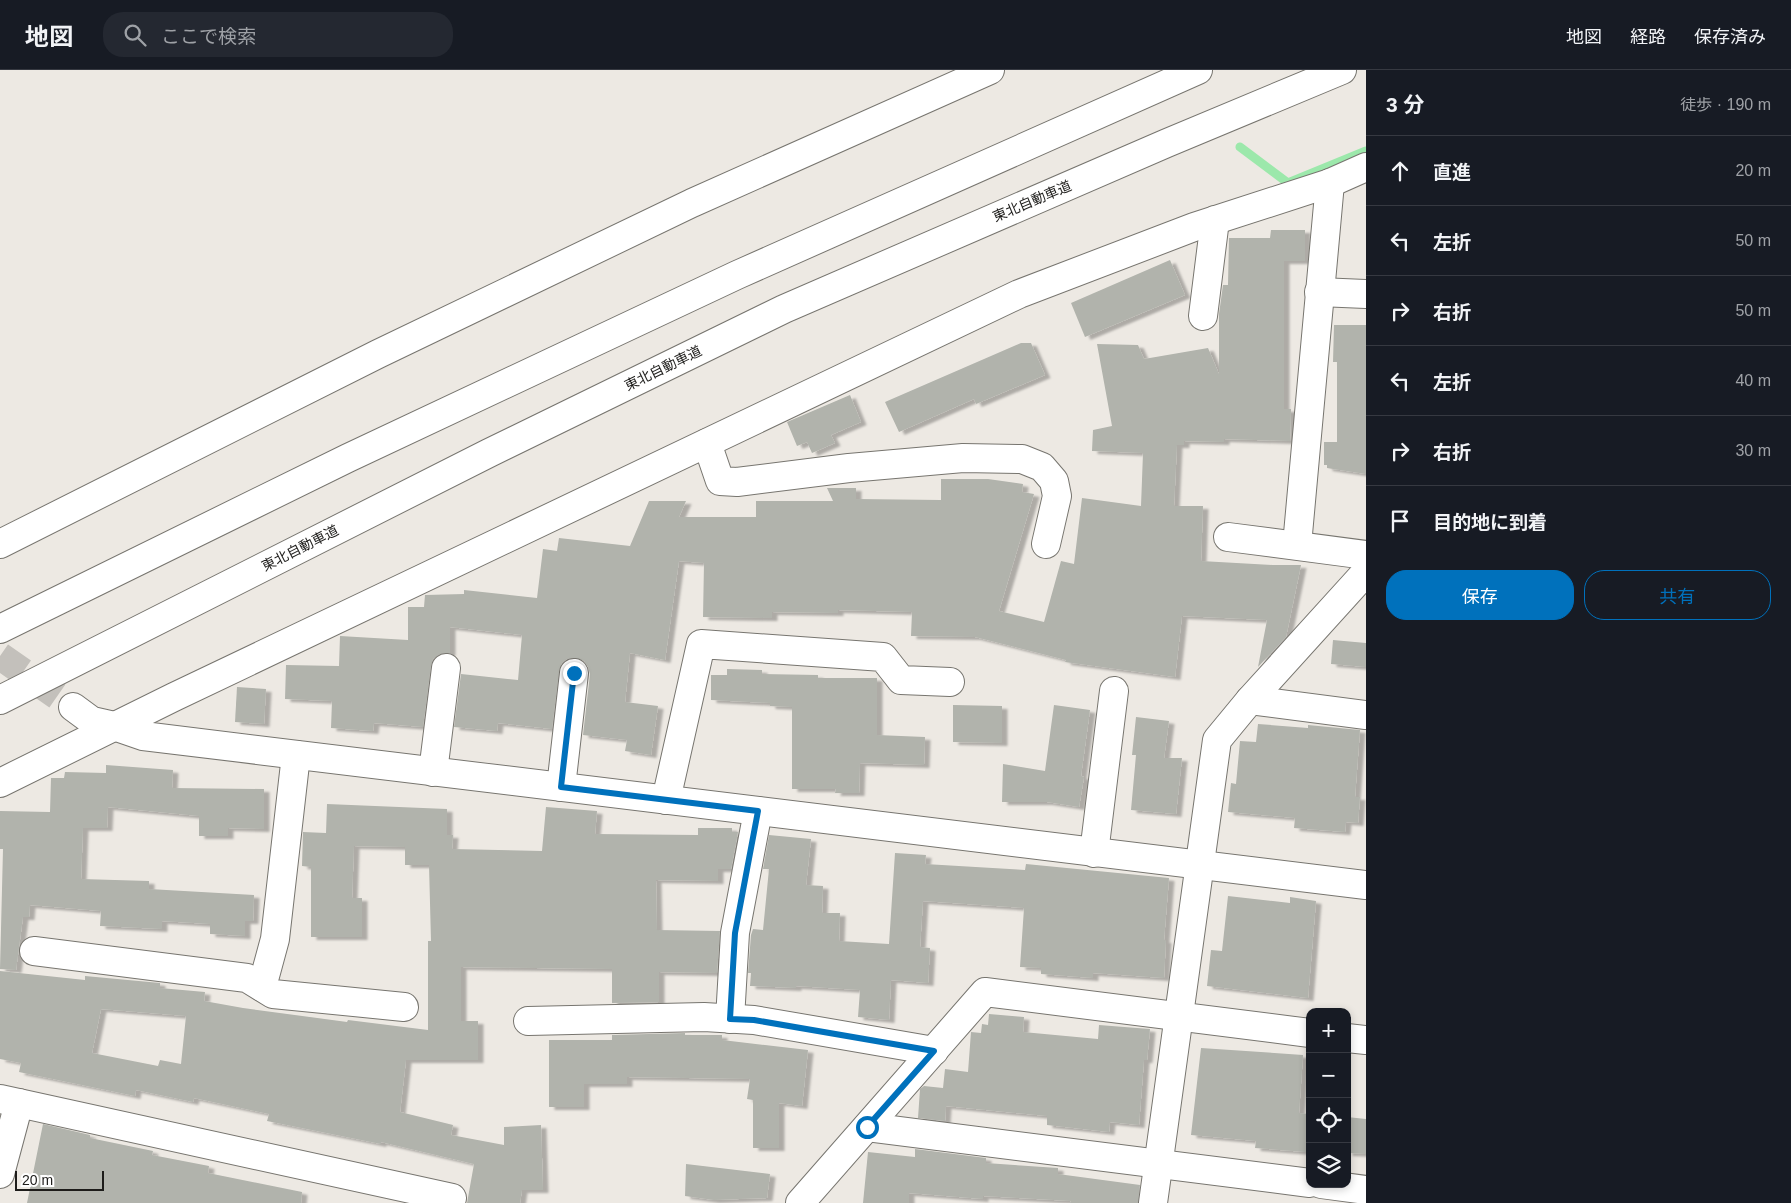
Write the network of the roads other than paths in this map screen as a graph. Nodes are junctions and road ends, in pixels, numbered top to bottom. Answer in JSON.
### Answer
{"nodes":[{"id":1,"x":990,"y":70,"type":"edge"},
{"id":2,"x":1198,"y":70,"type":"edge"},
{"id":3,"x":1342,"y":70,"type":"edge"},
{"id":4,"x":1366,"y":167,"type":"edge"},
{"id":5,"x":1330,"y":183,"type":"junction"},
{"id":6,"x":1215,"y":220,"type":"junction"},
{"id":7,"x":1319,"y":292,"type":"junction"},
{"id":8,"x":1366,"y":294,"type":"edge"},
{"id":9,"x":1202,"y":316,"type":"dead end"},
{"id":10,"x":707,"y":443,"type":"junction"},
{"id":11,"x":1228,"y":537,"type":"dead end"},
{"id":12,"x":0,"y":544,"type":"edge"},
{"id":13,"x":1046,"y":544,"type":"dead end"},
{"id":14,"x":1297,"y":545,"type":"junction"},
{"id":15,"x":1364,"y":556,"type":"edge"},
{"id":16,"x":0,"y":629,"type":"edge"},
{"id":17,"x":446,"y":668,"type":"dead end"},
{"id":18,"x":574,"y":673,"type":"dead end"},
{"id":19,"x":950,"y":682,"type":"dead end"},
{"id":20,"x":1114,"y":691,"type":"dead end"},
{"id":21,"x":0,"y":700,"type":"edge"},
{"id":22,"x":1250,"y":700,"type":"junction"},
{"id":23,"x":73,"y":707,"type":"tunnel mouth"},
{"id":24,"x":1366,"y":715,"type":"edge"},
{"id":25,"x":114,"y":726,"type":"junction"},
{"id":26,"x":296,"y":755,"type":"junction"},
{"id":27,"x":433,"y":772,"type":"junction"},
{"id":28,"x":0,"y":783,"type":"edge"},
{"id":29,"x":561,"y":787,"type":"junction"},
{"id":30,"x":666,"y":800,"type":"junction"},
{"id":31,"x":758,"y":811,"type":"junction"},
{"id":32,"x":1094,"y":853,"type":"junction"},
{"id":33,"x":1199,"y":866,"type":"junction"},
{"id":34,"x":1366,"y":885,"type":"edge"},
{"id":35,"x":34,"y":951,"type":"dead end"},
{"id":36,"x":262,"y":987,"type":"junction"},
{"id":37,"x":404,"y":1007,"type":"dead end"},
{"id":38,"x":1179,"y":1016,"type":"junction"},
{"id":39,"x":730,"y":1019,"type":"junction"},
{"id":40,"x":528,"y":1021,"type":"dead end"},
{"id":41,"x":1306,"y":1032,"type":"edge"},
{"id":42,"x":1351,"y":1038,"type":"edge"},
{"id":43,"x":1366,"y":1040,"type":"edge"},
{"id":44,"x":934,"y":1051,"type":"junction"},
{"id":45,"x":9,"y":1101,"type":"edge"},
{"id":46,"x":867,"y":1127,"type":"junction"},
{"id":47,"x":1159,"y":1163,"type":"junction"},
{"id":48,"x":0,"y":1174,"type":"edge"},
{"id":49,"x":1306,"y":1182,"type":"edge"},
{"id":50,"x":1351,"y":1188,"type":"edge"},
{"id":51,"x":1366,"y":1190,"type":"edge"},
{"id":52,"x":376,"y":1193,"type":"edge"},
{"id":53,"x":452,"y":1198,"type":"dead end"},
{"id":54,"x":800,"y":1203,"type":"edge"},
{"id":55,"x":1154,"y":1203,"type":"edge"}],
"edges":[{"from":1,"to":12,"type":"main road"},
{"from":2,"to":16,"type":"main road"},
{"from":3,"to":21,"type":"main road","name":"東北自動車道"},
{"from":4,"to":5,"type":"main road"},
{"from":5,"to":6,"type":"main road"},
{"from":5,"to":7,"type":"main road"},
{"from":6,"to":9,"type":"main road"},
{"from":6,"to":10,"type":"main road"},
{"from":7,"to":8,"type":"main road"},
{"from":7,"to":14,"type":"main road"},
{"from":10,"to":13,"type":"main road"},
{"from":10,"to":25,"type":"main road"},
{"from":11,"to":14,"type":"main road"},
{"from":14,"to":15,"type":"main road"},
{"from":15,"to":22,"type":"main road"},
{"from":17,"to":27,"type":"main road"},
{"from":18,"to":29,"type":"main road"},
{"from":19,"to":30,"type":"main road"},
{"from":20,"to":32,"type":"main road"},
{"from":22,"to":24,"type":"main road"},
{"from":22,"to":33,"type":"main road"},
{"from":23,"to":25,"type":"main road"},
{"from":25,"to":26,"type":"main road"},
{"from":25,"to":28,"type":"main road"},
{"from":26,"to":27,"type":"main road"},
{"from":26,"to":36,"type":"main road"},
{"from":27,"to":29,"type":"main road"},
{"from":29,"to":30,"type":"main road"},
{"from":30,"to":31,"type":"main road"},
{"from":31,"to":32,"type":"main road"},
{"from":31,"to":39,"type":"main road"},
{"from":32,"to":33,"type":"main road"},
{"from":33,"to":34,"type":"main road"},
{"from":33,"to":38,"type":"main road"},
{"from":35,"to":36,"type":"main road"},
{"from":36,"to":37,"type":"main road"},
{"from":38,"to":41,"type":"main road"},
{"from":38,"to":44,"type":"main road"},
{"from":38,"to":47,"type":"main road"},
{"from":39,"to":40,"type":"main road"},
{"from":39,"to":44,"type":"main road"},
{"from":42,"to":43,"type":"main road"},
{"from":44,"to":46,"type":"main road"},
{"from":45,"to":48,"type":"main road"},
{"from":45,"to":52,"type":"main road"},
{"from":46,"to":47,"type":"main road"},
{"from":46,"to":54,"type":"main road"},
{"from":47,"to":49,"type":"main road"},
{"from":47,"to":55,"type":"main road"},
{"from":50,"to":51,"type":"main road"},
{"from":52,"to":53,"type":"main road"}]}
